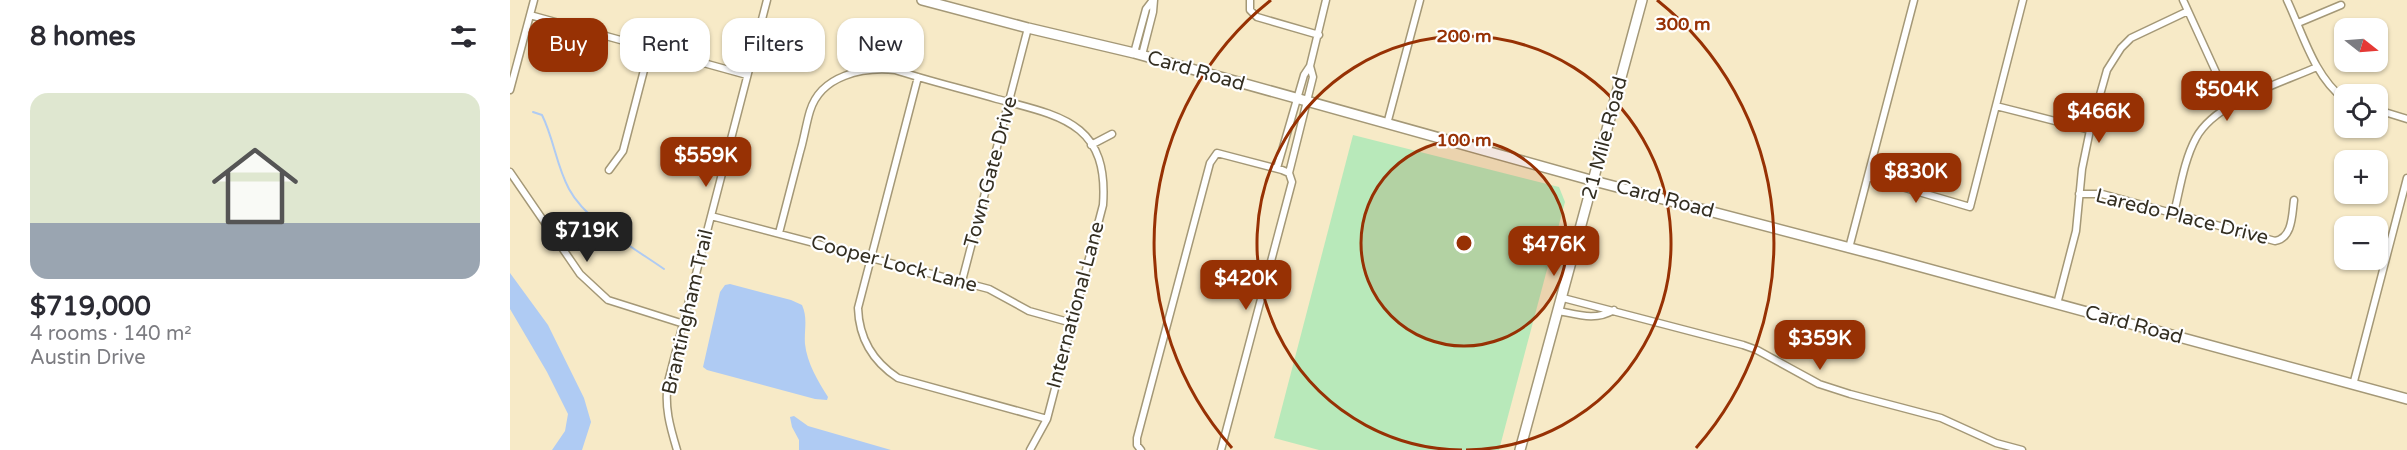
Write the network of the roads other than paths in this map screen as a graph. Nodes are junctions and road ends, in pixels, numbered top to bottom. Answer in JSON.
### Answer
{"nodes":[{"id":1,"x":534,"y":0,"type":"edge"},
{"id":2,"x":767,"y":0,"type":"edge"},
{"id":3,"x":922,"y":0,"type":"edge"},
{"id":4,"x":1154,"y":0,"type":"edge"},
{"id":5,"x":1250,"y":0,"type":"edge"},
{"id":6,"x":1326,"y":0,"type":"edge"},
{"id":7,"x":1420,"y":0,"type":"edge"},
{"id":8,"x":1642,"y":0,"type":"edge"},
{"id":9,"x":1914,"y":0,"type":"edge"},
{"id":10,"x":2023,"y":0,"type":"edge"},
{"id":11,"x":2183,"y":0,"type":"edge"},
{"id":12,"x":2287,"y":0,"type":"edge"},
{"id":13,"x":2342,"y":5,"type":"dead end"},
{"id":14,"x":2188,"y":11,"type":"junction"},
{"id":15,"x":530,"y":15,"type":"junction"},
{"id":16,"x":2298,"y":23,"type":"junction"},
{"id":17,"x":1028,"y":28,"type":"junction"},
{"id":18,"x":1319,"y":35,"type":"junction"},
{"id":19,"x":620,"y":39,"type":"edge"},
{"id":20,"x":1138,"y":54,"type":"junction"},
{"id":21,"x":710,"y":64,"type":"edge"},
{"id":22,"x":1310,"y":66,"type":"junction"},
{"id":23,"x":2317,"y":67,"type":"junction"},
{"id":24,"x":512,"y":72,"type":"edge"},
{"id":25,"x":644,"y":72,"type":"edge"},
{"id":26,"x":747,"y":75,"type":"junction"},
{"id":27,"x":918,"y":77,"type":"junction"},
{"id":28,"x":2334,"y":89,"type":"edge"},
{"id":29,"x":510,"y":90,"type":"edge"},
{"id":30,"x":1296,"y":100,"type":"junction"},
{"id":31,"x":1009,"y":102,"type":"junction"},
{"id":32,"x":1307,"y":103,"type":"junction"},
{"id":33,"x":2231,"y":105,"type":"junction"},
{"id":34,"x":1996,"y":106,"type":"junction"},
{"id":35,"x":2388,"y":114,"type":"edge"},
{"id":36,"x":2407,"y":119,"type":"edge"},
{"id":37,"x":1387,"y":124,"type":"junction"},
{"id":38,"x":2090,"y":130,"type":"junction"},
{"id":39,"x":1112,"y":134,"type":"dead end"},
{"id":40,"x":1091,"y":145,"type":"junction"},
{"id":41,"x":1277,"y":168,"type":"junction"},
{"id":42,"x":609,"y":170,"type":"dead end"},
{"id":43,"x":510,"y":172,"type":"edge"},
{"id":44,"x":1289,"y":173,"type":"junction"},
{"id":45,"x":1868,"y":177,"type":"junction"},
{"id":46,"x":2407,"y":178,"type":"edge"},
{"id":47,"x":1594,"y":181,"type":"junction"},
{"id":48,"x":2079,"y":194,"type":"junction"},
{"id":49,"x":2294,"y":200,"type":"dead end"},
{"id":50,"x":2398,"y":211,"type":"junction"},
{"id":51,"x":2174,"y":213,"type":"junction"},
{"id":52,"x":2407,"y":213,"type":"edge"},
{"id":53,"x":711,"y":216,"type":"junction"},
{"id":54,"x":779,"y":233,"type":"junction"},
{"id":55,"x":1849,"y":248,"type":"junction"},
{"id":56,"x":871,"y":258,"type":"junction"},
{"id":57,"x":962,"y":281,"type":"junction"},
{"id":58,"x":1563,"y":298,"type":"junction"},
{"id":59,"x":2057,"y":304,"type":"junction"},
{"id":60,"x":1614,"y":310,"type":"junction"},
{"id":61,"x":1559,"y":311,"type":"junction"},
{"id":62,"x":1072,"y":323,"type":"junction"},
{"id":63,"x":684,"y":324,"type":"junction"},
{"id":64,"x":2353,"y":385,"type":"junction"},
{"id":65,"x":2407,"y":399,"type":"edge"},
{"id":66,"x":1047,"y":419,"type":"junction"},
{"id":67,"x":1140,"y":449,"type":"edge"},
{"id":68,"x":677,"y":450,"type":"edge"},
{"id":69,"x":1030,"y":450,"type":"edge"},
{"id":70,"x":1221,"y":450,"type":"edge"},
{"id":71,"x":1520,"y":450,"type":"edge"},
{"id":72,"x":2022,"y":450,"type":"edge"}],
"edges":[{"from":1,"to":15,"type":"street"},
{"from":2,"to":26,"type":"street","name":"Brantingham Trail"},
{"from":3,"to":17,"type":"street","name":"Card Road"},
{"from":4,"to":20,"type":"street"},
{"from":5,"to":18,"type":"street"},
{"from":6,"to":18,"type":"street"},
{"from":7,"to":37,"type":"street"},
{"from":8,"to":47,"type":"street","name":"21 Mile Road"},
{"from":9,"to":45,"type":"street"},
{"from":10,"to":34,"type":"street"},
{"from":11,"to":14,"type":"street"},
{"from":12,"to":16,"type":"street"},
{"from":13,"to":16,"type":"street"},
{"from":14,"to":33,"type":"street"},
{"from":14,"to":38,"type":"street"},
{"from":15,"to":19,"type":"street"},
{"from":15,"to":24,"type":"street"},
{"from":16,"to":23,"type":"street"},
{"from":17,"to":20,"type":"street","name":"Card Road"},
{"from":17,"to":31,"type":"street","name":"Town Gate Drive"},
{"from":18,"to":22,"type":"street"},
{"from":20,"to":30,"type":"street","name":"Card Road"},
{"from":21,"to":26,"type":"street"},
{"from":22,"to":30,"type":"street"},
{"from":22,"to":32,"type":"street"},
{"from":23,"to":28,"type":"street"},
{"from":23,"to":33,"type":"street"},
{"from":24,"to":29,"type":"street"},
{"from":25,"to":42,"type":"street"},
{"from":26,"to":53,"type":"street","name":"Brantingham Trail"},
{"from":27,"to":31,"type":"street","name":"International Lane"},
{"from":27,"to":54,"type":"street","name":"International Lane"},
{"from":27,"to":56,"type":"street"},
{"from":30,"to":32,"type":"street","name":"Card Road"},
{"from":30,"to":41,"type":"street"},
{"from":31,"to":40,"type":"street","name":"International Lane"},
{"from":31,"to":57,"type":"street","name":"Town Gate Drive"},
{"from":32,"to":37,"type":"street","name":"Card Road"},
{"from":32,"to":44,"type":"street"},
{"from":33,"to":51,"type":"street"},
{"from":34,"to":38,"type":"street"},
{"from":34,"to":45,"type":"street"},
{"from":35,"to":36,"type":"street"},
{"from":37,"to":47,"type":"street","name":"Card Road"},
{"from":38,"to":48,"type":"street"},
{"from":39,"to":40,"type":"street"},
{"from":40,"to":62,"type":"street","name":"International Lane"},
{"from":41,"to":44,"type":"street"},
{"from":41,"to":67,"type":"street"},
{"from":43,"to":63,"type":"street"},
{"from":44,"to":70,"type":"street"},
{"from":45,"to":55,"type":"street"},
{"from":46,"to":50,"type":"street"},
{"from":47,"to":55,"type":"street","name":"Card Road"},
{"from":47,"to":58,"type":"street","name":"21 Mile Road"},
{"from":48,"to":51,"type":"street","name":"Laredo Place Drive"},
{"from":48,"to":59,"type":"street"},
{"from":49,"to":51,"type":"street","name":"Laredo Place Drive"},
{"from":50,"to":52,"type":"street"},
{"from":50,"to":64,"type":"street"},
{"from":53,"to":54,"type":"street","name":"Cooper Lock Lane"},
{"from":53,"to":63,"type":"street","name":"Brantingham Trail"},
{"from":54,"to":56,"type":"street","name":"Cooper Lock Lane"},
{"from":55,"to":59,"type":"street","name":"Card Road"},
{"from":56,"to":57,"type":"street","name":"Cooper Lock Lane"},
{"from":56,"to":66,"type":"street"},
{"from":57,"to":62,"type":"street","name":"Cooper Lock Lane"},
{"from":58,"to":60,"type":"street"},
{"from":58,"to":61,"type":"street","name":"21 Mile Road"},
{"from":59,"to":64,"type":"street","name":"Card Road"},
{"from":60,"to":61,"type":"street"},
{"from":60,"to":72,"type":"street"},
{"from":61,"to":71,"type":"street","name":"21 Mile Road"},
{"from":62,"to":66,"type":"street","name":"International Lane"},
{"from":63,"to":68,"type":"street","name":"Brantingham Trail"},
{"from":64,"to":65,"type":"street","name":"Card Road"},
{"from":66,"to":69,"type":"street","name":"International Lane"}]}
